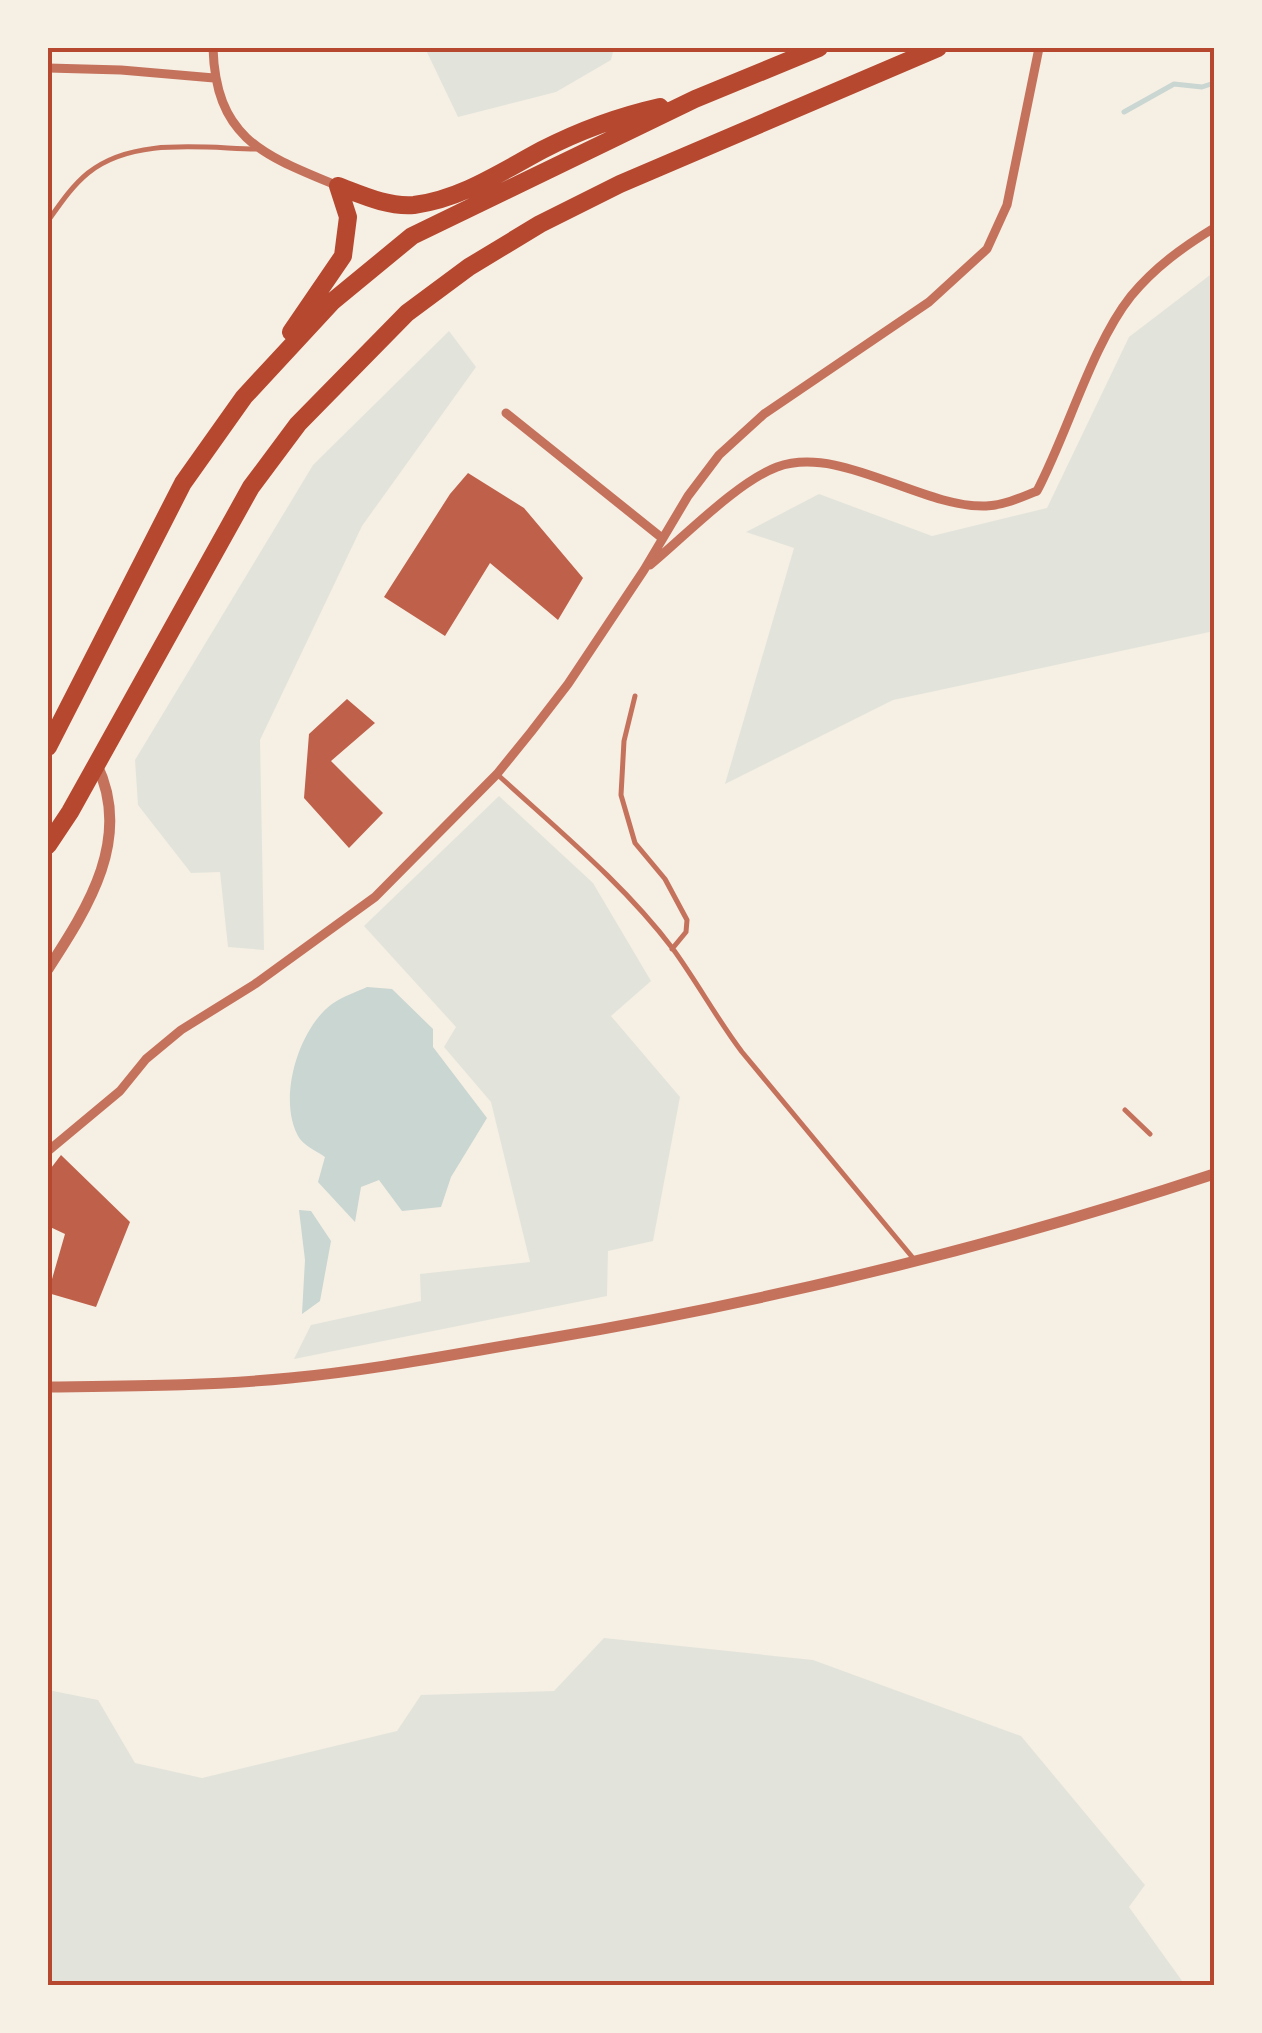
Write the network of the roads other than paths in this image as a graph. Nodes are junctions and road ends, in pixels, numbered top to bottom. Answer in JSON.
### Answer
{"nodes":[{"id":1,"x":212,"y":48,"type":"edge"},
{"id":2,"x":819,"y":48,"type":"edge"},
{"id":3,"x":938,"y":48,"type":"edge"},
{"id":4,"x":1040,"y":48,"type":"edge"},
{"id":5,"x":48,"y":68,"type":"edge"},
{"id":6,"x":214,"y":78,"type":"junction"},
{"id":7,"x":695,"y":99,"type":"junction"},
{"id":8,"x":256,"y":149,"type":"junction"},
{"id":9,"x":338,"y":186,"type":"junction"},
{"id":10,"x":48,"y":221,"type":"edge"},
{"id":11,"x":1214,"y":228,"type":"edge"},
{"id":12,"x":252,"y":388,"type":"junction"},
{"id":13,"x":506,"y":414,"type":"dead end"},
{"id":14,"x":662,"y":538,"type":"junction"},
{"id":15,"x":644,"y":570,"type":"junction"},
{"id":16,"x":635,"y":696,"type":"dead end"},
{"id":17,"x":48,"y":747,"type":"edge"},
{"id":18,"x":96,"y":763,"type":"junction"},
{"id":19,"x":497,"y":774,"type":"junction"},
{"id":20,"x":48,"y":846,"type":"edge"},
{"id":21,"x":672,"y":949,"type":"junction"},
{"id":22,"x":48,"y":969,"type":"edge"},
{"id":23,"x":1125,"y":1110,"type":"dead end"},
{"id":24,"x":1150,"y":1134,"type":"dead end"},
{"id":25,"x":48,"y":1152,"type":"edge"},
{"id":26,"x":1214,"y":1174,"type":"edge"},
{"id":27,"x":915,"y":1260,"type":"junction"},
{"id":28,"x":48,"y":1387,"type":"edge"}],
"edges":[{"from":1,"to":6,"type":"street"},
{"from":2,"to":7,"type":"highway"},
{"from":3,"to":18,"type":"highway"},
{"from":4,"to":14,"type":"street"},
{"from":5,"to":6,"type":"street"},
{"from":6,"to":8,"type":"street"},
{"from":7,"to":9,"type":"highway"},
{"from":7,"to":12,"type":"highway"},
{"from":8,"to":9,"type":"street"},
{"from":8,"to":10,"type":"lane"},
{"from":9,"to":12,"type":"highway"},
{"from":11,"to":15,"type":"street"},
{"from":12,"to":17,"type":"highway"},
{"from":13,"to":14,"type":"street"},
{"from":14,"to":15,"type":"street"},
{"from":15,"to":19,"type":"street"},
{"from":16,"to":21,"type":"lane"},
{"from":18,"to":20,"type":"highway"},
{"from":18,"to":22,"type":"street"},
{"from":19,"to":21,"type":"lane"},
{"from":19,"to":25,"type":"street"},
{"from":21,"to":27,"type":"lane"},
{"from":23,"to":24,"type":"lane"},
{"from":26,"to":27,"type":"street"},
{"from":27,"to":28,"type":"street"}]}
